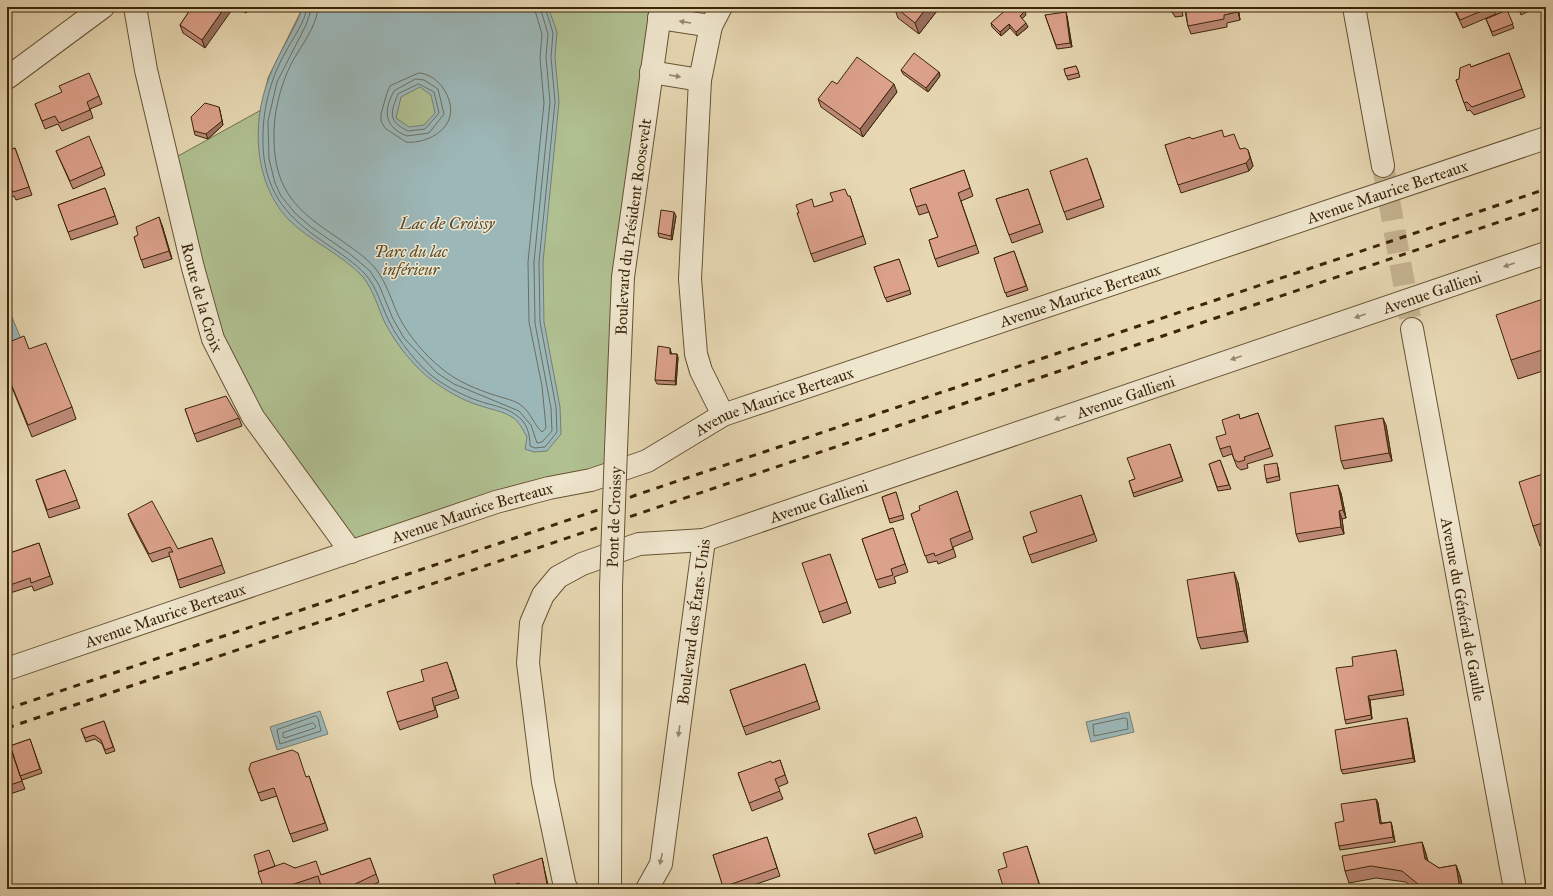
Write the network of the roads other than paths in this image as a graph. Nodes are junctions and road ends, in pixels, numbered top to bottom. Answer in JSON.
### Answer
{"nodes":[{"id":1,"x":103,"y":7,"type":"edge"},
{"id":2,"x":135,"y":7,"type":"edge"},
{"id":3,"x":722,"y":7,"type":"edge"},
{"id":4,"x":1354,"y":7,"type":"edge"},
{"id":5,"x":660,"y":12,"type":"edge"},
{"id":6,"x":711,"y":26,"type":"junction"},
{"id":7,"x":651,"y":72,"type":"junction"},
{"id":8,"x":7,"y":78,"type":"edge"},
{"id":9,"x":700,"y":80,"type":"junction"},
{"id":10,"x":1546,"y":138,"type":"edge"},
{"id":11,"x":1383,"y":166,"type":"tunnel mouth"},
{"id":12,"x":1546,"y":253,"type":"edge"},
{"id":13,"x":1412,"y":329,"type":"tunnel mouth"},
{"id":14,"x":723,"y":415,"type":"junction"},
{"id":15,"x":616,"y":449,"type":"joint"},
{"id":16,"x":704,"y":540,"type":"junction"},
{"id":17,"x":351,"y":552,"type":"junction"},
{"id":18,"x":7,"y":669,"type":"edge"},
{"id":19,"x":567,"y":889,"type":"edge"},
{"id":20,"x":610,"y":889,"type":"edge"},
{"id":21,"x":647,"y":889,"type":"edge"},
{"id":22,"x":1515,"y":889,"type":"edge"}],
"edges":[{"from":1,"to":8,"type":"street"},
{"from":2,"to":17,"type":"street","name":"Route de la Croix"},
{"from":3,"to":6,"type":"street"},
{"from":4,"to":11,"type":"street"},
{"from":6,"to":5,"type":"street","one_way":true},
{"from":5,"to":7,"type":"street","name":"Boulevard du Président Roosevelt"},
{"from":6,"to":9,"type":"street"},
{"from":7,"to":9,"type":"street","one_way":true},
{"from":7,"to":15,"type":"street","name":"Boulevard du Président Roosevelt"},
{"from":9,"to":14,"type":"street"},
{"from":10,"to":14,"type":"street","name":"Avenue Maurice Berteaux"},
{"from":12,"to":16,"type":"street","name":"Avenue Gallieni","one_way":true},
{"from":13,"to":22,"type":"street","name":"Avenue du Général de Gaulle"},
{"from":14,"to":17,"type":"street","name":"Avenue Maurice Berteaux"},
{"from":15,"to":20,"type":"street","name":"Pont de Croissy","bridge":true},
{"from":16,"to":19,"type":"street","name":"Boulevard des États-Unis"},
{"from":16,"to":21,"type":"street","name":"Boulevard des États-Unis","one_way":true},
{"from":17,"to":18,"type":"street","name":"Avenue Maurice Berteaux"}]}
